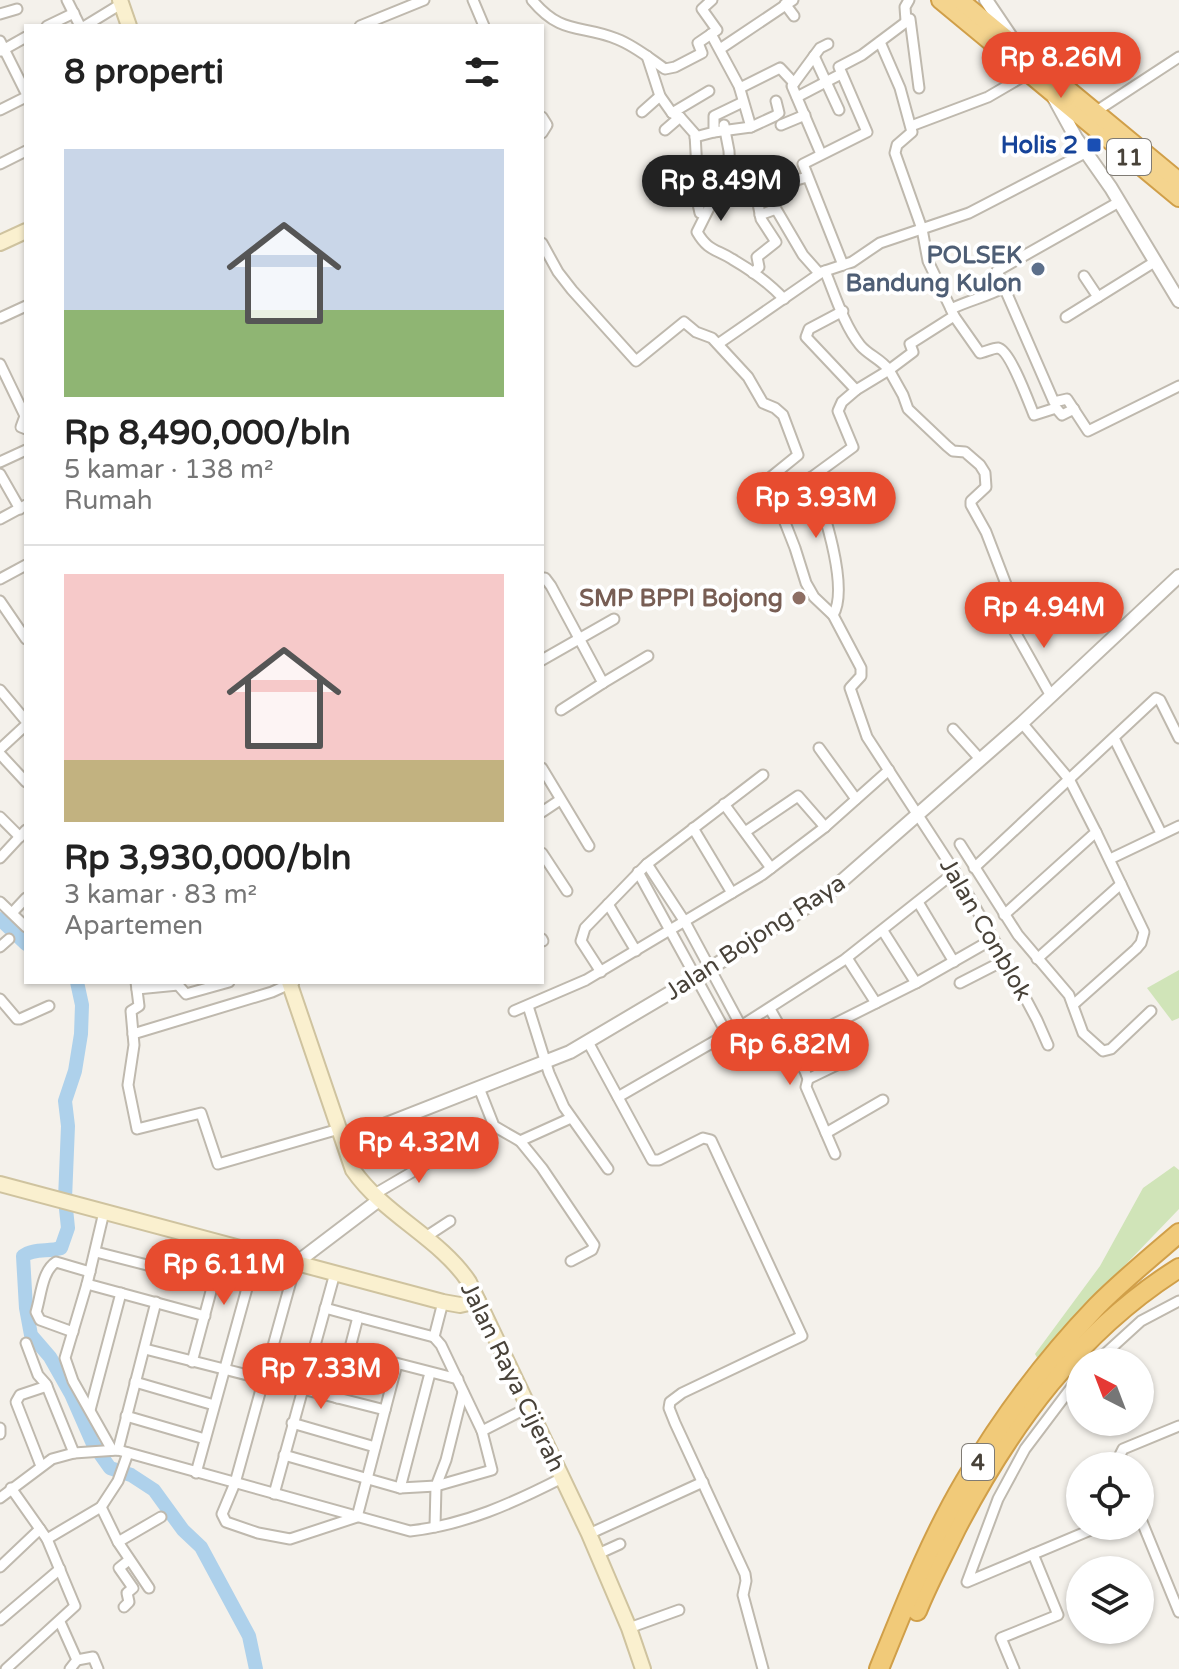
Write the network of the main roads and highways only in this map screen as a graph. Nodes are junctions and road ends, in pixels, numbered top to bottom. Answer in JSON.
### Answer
{"nodes":[{"id":1,"x":940,"y":0,"type":"edge"},
{"id":2,"x":960,"y":0,"type":"edge"},
{"id":3,"x":120,"y":2,"type":"edge"},
{"id":4,"x":128,"y":24,"type":"edge"},
{"id":5,"x":1080,"y":117,"type":"junction"},
{"id":6,"x":1178,"y":177,"type":"edge"},
{"id":7,"x":1179,"y":198,"type":"edge"},
{"id":8,"x":24,"y":232,"type":"edge"},
{"id":9,"x":0,"y":243,"type":"edge"},
{"id":10,"x":291,"y":984,"type":"edge"},
{"id":11,"x":0,"y":1184,"type":"edge"},
{"id":12,"x":1179,"y":1233,"type":"edge"},
{"id":13,"x":1179,"y":1268,"type":"edge"},
{"id":14,"x":478,"y":1301,"type":"junction"},
{"id":15,"x":643,"y":1669,"type":"edge"},
{"id":16,"x":879,"y":1669,"type":"edge"},
{"id":17,"x":893,"y":1669,"type":"edge"}],
"edges":[{"from":1,"to":5,"type":"highway","number":"11"},
{"from":2,"to":5,"type":"highway","number":"11"},
{"from":3,"to":4,"type":"main road"},
{"from":5,"to":6,"type":"highway","number":"11"},
{"from":5,"to":7,"type":"highway","number":"11"},
{"from":8,"to":9,"type":"main road"},
{"from":10,"to":14,"type":"main road","name":"Jalan Raya Cijerah"},
{"from":11,"to":14,"type":"main road"},
{"from":12,"to":16,"type":"highway","number":"4"},
{"from":13,"to":17,"type":"highway","number":"4"},
{"from":14,"to":15,"type":"main road","name":"Jalan Raya Cijerah"}]}
